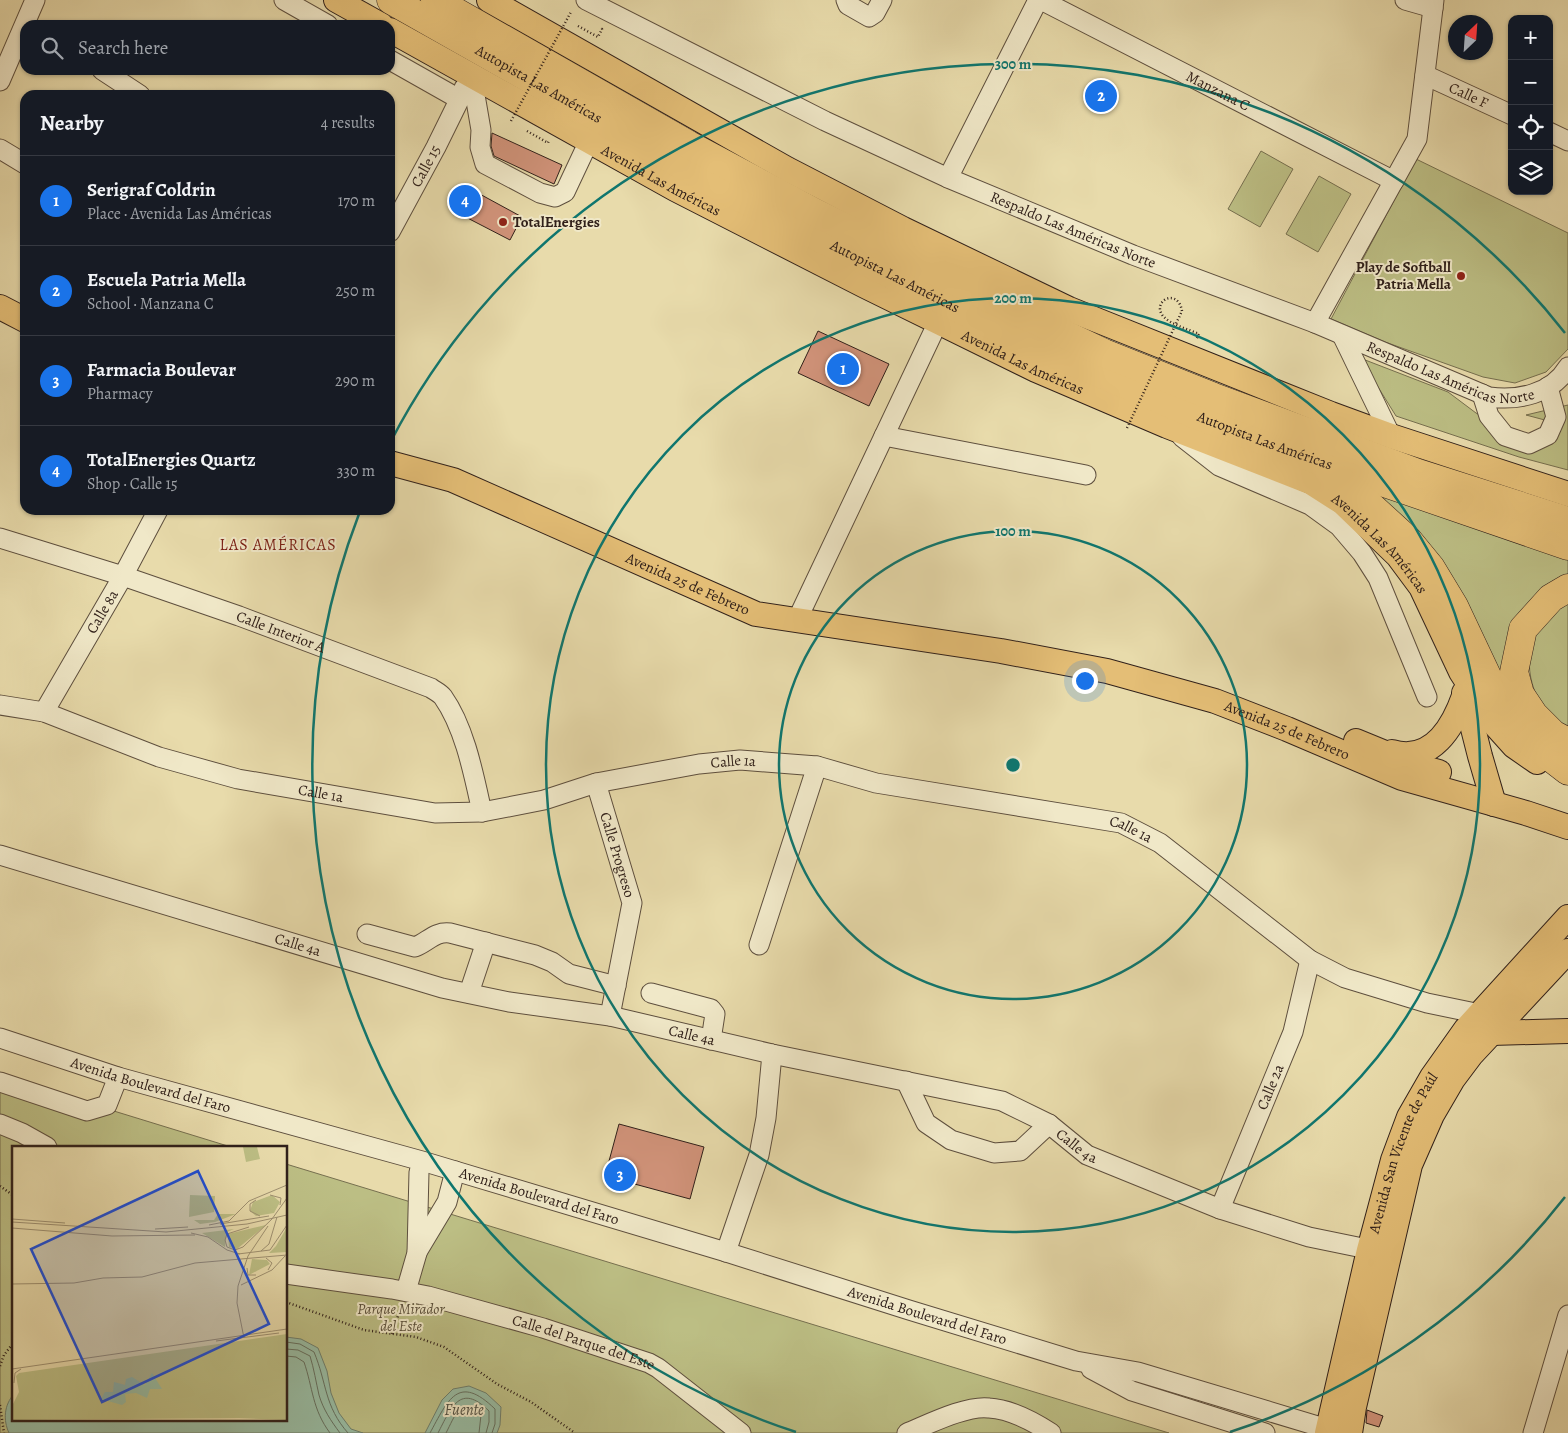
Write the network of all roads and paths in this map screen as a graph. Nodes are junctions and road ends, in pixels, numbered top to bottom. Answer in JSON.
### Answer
{"nodes":[{"id":1,"x":35,"y":0,"type":"edge"},
{"id":2,"x":284,"y":0,"type":"edge"},
{"id":3,"x":336,"y":0,"type":"edge"},
{"id":4,"x":391,"y":0,"type":"edge"},
{"id":5,"x":435,"y":0,"type":"edge"},
{"id":6,"x":490,"y":0,"type":"edge"},
{"id":7,"x":846,"y":0,"type":"edge"},
{"id":8,"x":882,"y":0,"type":"edge"},
{"id":9,"x":1040,"y":0,"type":"edge"},
{"id":10,"x":1405,"y":0,"type":"edge"},
{"id":11,"x":1433,"y":4,"type":"edge"},
{"id":12,"x":582,"y":8,"type":"edge"},
{"id":13,"x":30,"y":20,"type":"edge"},
{"id":14,"x":319,"y":20,"type":"edge"},
{"id":15,"x":372,"y":20,"type":"edge"},
{"id":16,"x":573,"y":23,"type":"dead end"},
{"id":17,"x":594,"y":24,"type":"dead end"},
{"id":18,"x":395,"y":34,"type":"edge"},
{"id":19,"x":20,"y":41,"type":"edge"},
{"id":20,"x":395,"y":62,"type":"edge"},
{"id":21,"x":110,"y":75,"type":"edge"},
{"id":22,"x":1425,"y":75,"type":"junction"},
{"id":23,"x":0,"y":80,"type":"edge"},
{"id":24,"x":464,"y":87,"type":"junction"},
{"id":25,"x":132,"y":90,"type":"edge"},
{"id":26,"x":1508,"y":113,"type":"edge"},
{"id":27,"x":510,"y":121,"type":"dead end"},
{"id":28,"x":1553,"y":134,"type":"edge"},
{"id":29,"x":1568,"y":141,"type":"edge"},
{"id":30,"x":589,"y":142,"type":"junction"},
{"id":31,"x":0,"y":149,"type":"edge"},
{"id":32,"x":20,"y":161,"type":"edge"},
{"id":33,"x":948,"y":178,"type":"junction"},
{"id":34,"x":1394,"y":182,"type":"junction"},
{"id":35,"x":395,"y":223,"type":"edge"},
{"id":36,"x":0,"y":307,"type":"edge"},
{"id":37,"x":20,"y":317,"type":"edge"},
{"id":38,"x":938,"y":322,"type":"junction"},
{"id":39,"x":1316,"y":323,"type":"junction"},
{"id":40,"x":1199,"y":334,"type":"dead end"},
{"id":41,"x":1342,"y":335,"type":"junction"},
{"id":42,"x":1568,"y":367,"type":"edge"},
{"id":43,"x":1548,"y":388,"type":"junction"},
{"id":44,"x":1482,"y":394,"type":"junction"},
{"id":45,"x":1562,"y":421,"type":"edge"},
{"id":46,"x":1167,"y":426,"type":"junction"},
{"id":47,"x":1127,"y":428,"type":"dead end"},
{"id":48,"x":884,"y":436,"type":"junction"},
{"id":49,"x":1391,"y":436,"type":"junction"},
{"id":50,"x":1277,"y":446,"type":"junction"},
{"id":51,"x":1460,"y":458,"type":"junction"},
{"id":52,"x":395,"y":464,"type":"edge"},
{"id":53,"x":1086,"y":475,"type":"dead end"},
{"id":54,"x":1568,"y":486,"type":"edge"},
{"id":55,"x":1568,"y":494,"type":"edge"},
{"id":56,"x":155,"y":515,"type":"edge"},
{"id":57,"x":1568,"y":521,"type":"edge"},
{"id":58,"x":0,"y":538,"type":"edge"},
{"id":59,"x":1568,"y":546,"type":"edge"},
{"id":60,"x":123,"y":576,"type":"junction"},
{"id":61,"x":1568,"y":588,"type":"edge"},
{"id":62,"x":797,"y":620,"type":"junction"},
{"id":63,"x":1001,"y":651,"type":"junction"},
{"id":64,"x":1460,"y":672,"type":"junction"},
{"id":65,"x":1464,"y":696,"type":"junction"},
{"id":66,"x":1427,"y":697,"type":"dead end"},
{"id":67,"x":0,"y":705,"type":"edge"},
{"id":68,"x":44,"y":712,"type":"junction"},
{"id":69,"x":1348,"y":738,"type":"junction"},
{"id":70,"x":1568,"y":742,"type":"edge"},
{"id":71,"x":817,"y":766,"type":"junction"},
{"id":72,"x":1568,"y":770,"type":"edge"},
{"id":73,"x":1568,"y":778,"type":"edge"},
{"id":74,"x":596,"y":782,"type":"junction"},
{"id":75,"x":1491,"y":795,"type":"junction"},
{"id":76,"x":1568,"y":810,"type":"edge"},
{"id":77,"x":482,"y":812,"type":"junction"},
{"id":78,"x":1568,"y":827,"type":"edge"},
{"id":79,"x":0,"y":855,"type":"edge"},
{"id":80,"x":1568,"y":917,"type":"edge"},
{"id":81,"x":367,"y":934,"type":"dead end"},
{"id":82,"x":486,"y":942,"type":"junction"},
{"id":83,"x":760,"y":945,"type":"dead end"},
{"id":84,"x":1568,"y":951,"type":"edge"},
{"id":85,"x":1310,"y":960,"type":"junction"},
{"id":86,"x":616,"y":986,"type":"junction"},
{"id":87,"x":651,"y":993,"type":"dead end"},
{"id":88,"x":469,"y":994,"type":"junction"},
{"id":89,"x":610,"y":1016,"type":"junction"},
{"id":90,"x":1568,"y":1016,"type":"edge"},
{"id":91,"x":1485,"y":1024,"type":"junction"},
{"id":92,"x":1568,"y":1031,"type":"edge"},
{"id":93,"x":0,"y":1038,"type":"edge"},
{"id":94,"x":711,"y":1040,"type":"junction"},
{"id":95,"x":772,"y":1054,"type":"junction"},
{"id":96,"x":118,"y":1077,"type":"junction"},
{"id":97,"x":906,"y":1081,"type":"junction"},
{"id":98,"x":0,"y":1082,"type":"edge"},
{"id":99,"x":0,"y":1124,"type":"edge"},
{"id":100,"x":1049,"y":1124,"type":"junction"},
{"id":101,"x":45,"y":1146,"type":"edge"},
{"id":102,"x":455,"y":1171,"type":"junction"},
{"id":103,"x":419,"y":1172,"type":"dead end"},
{"id":104,"x":0,"y":1186,"type":"edge"},
{"id":105,"x":12,"y":1195,"type":"edge"},
{"id":106,"x":1220,"y":1209,"type":"junction"},
{"id":107,"x":726,"y":1252,"type":"junction"},
{"id":108,"x":1379,"y":1252,"type":"junction"},
{"id":109,"x":417,"y":1253,"type":"junction"},
{"id":110,"x":288,"y":1274,"type":"edge"},
{"id":111,"x":406,"y":1291,"type":"junction"},
{"id":112,"x":288,"y":1303,"type":"edge"},
{"id":113,"x":1568,"y":1315,"type":"edge"},
{"id":114,"x":392,"y":1334,"type":"junction"},
{"id":115,"x":12,"y":1345,"type":"edge"},
{"id":116,"x":1076,"y":1361,"type":"junction"},
{"id":117,"x":0,"y":1366,"type":"edge"},
{"id":118,"x":0,"y":1405,"type":"edge"},
{"id":119,"x":1337,"y":1432,"type":"edge"},
{"id":120,"x":4,"y":1433,"type":"edge"},
{"id":121,"x":575,"y":1433,"type":"edge"},
{"id":122,"x":741,"y":1433,"type":"edge"},
{"id":123,"x":907,"y":1433,"type":"edge"},
{"id":124,"x":1051,"y":1433,"type":"edge"},
{"id":125,"x":1265,"y":1433,"type":"edge"},
{"id":126,"x":1533,"y":1433,"type":"edge"}],
"edges":[{"from":1,"to":13,"type":"street"},
{"from":2,"to":14,"type":"street"},
{"from":3,"to":15,"type":"main road"},
{"from":4,"to":50,"type":"highway","name":"Autopista Las Américas"},
{"from":5,"to":57,"type":"highway","name":"Autopista Las Américas"},
{"from":6,"to":49,"type":"main road"},
{"from":7,"to":8,"type":"street"},
{"from":9,"to":33,"type":"street"},
{"from":9,"to":34,"type":"street","name":"Manzana C"},
{"from":10,"to":11,"type":"street"},
{"from":11,"to":22,"type":"street"},
{"from":12,"to":27,"type":"path","bridge":true},
{"from":12,"to":33,"type":"street","name":"Respaldo Las Américas Norte"},
{"from":16,"to":17,"type":"path"},
{"from":18,"to":24,"type":"main road","name":"Avenida Las Américas"},
{"from":19,"to":23,"type":"street"},
{"from":20,"to":24,"type":"street"},
{"from":21,"to":25,"type":"street"},
{"from":22,"to":26,"type":"street","name":"Calle F"},
{"from":22,"to":34,"type":"street"},
{"from":24,"to":30,"type":"main road","name":"Avenida Las Américas"},
{"from":24,"to":30,"type":"street"},
{"from":24,"to":35,"type":"street","name":"Calle 15"},
{"from":28,"to":29,"type":"street"},
{"from":30,"to":38,"type":"main road","name":"Avenida Las Américas"},
{"from":31,"to":32,"type":"street"},
{"from":33,"to":39,"type":"street","name":"Respaldo Las Américas Norte"},
{"from":34,"to":39,"type":"street"},
{"from":36,"to":37,"type":"main road"},
{"from":38,"to":46,"type":"main road","name":"Avenida Las Américas"},
{"from":38,"to":48,"type":"street"},
{"from":39,"to":41,"type":"street","name":"Respaldo Las Américas Norte"},
{"from":40,"to":47,"type":"path","bridge":true},
{"from":41,"to":44,"type":"street","name":"Respaldo Las Américas Norte"},
{"from":41,"to":49,"type":"street"},
{"from":42,"to":43,"type":"street","name":"Respaldo Las Américas Norte"},
{"from":43,"to":44,"type":"street","name":"Respaldo Las Américas Norte"},
{"from":43,"to":45,"type":"street"},
{"from":44,"to":45,"type":"street"},
{"from":46,"to":64,"type":"main road","name":"Avenida Las Américas"},
{"from":46,"to":66,"type":"street"},
{"from":48,"to":53,"type":"street"},
{"from":48,"to":62,"type":"street"},
{"from":49,"to":51,"type":"main road"},
{"from":50,"to":59,"type":"highway","name":"Autopista Las Américas"},
{"from":50,"to":72,"type":"highway"},
{"from":51,"to":54,"type":"main road"},
{"from":51,"to":55,"type":"main road"},
{"from":52,"to":62,"type":"main road","name":"Avenida 25 de Febrero"},
{"from":56,"to":60,"type":"street","name":"Calle 8a"},
{"from":58,"to":60,"type":"street","name":"Calle Interior A"},
{"from":60,"to":68,"type":"street","name":"Calle 8a"},
{"from":60,"to":77,"type":"street","name":"Calle Interior A"},
{"from":61,"to":70,"type":"highway"},
{"from":62,"to":63,"type":"main road","name":"Avenida 25 de Febrero"},
{"from":63,"to":69,"type":"main road","name":"Avenida 25 de Febrero"},
{"from":63,"to":75,"type":"main road","name":"Avenida 25 de Febrero"},
{"from":64,"to":65,"type":"main road"},
{"from":64,"to":73,"type":"main road","name":"Avenida Las Américas"},
{"from":65,"to":69,"type":"main road"},
{"from":65,"to":75,"type":"main road"},
{"from":67,"to":68,"type":"street","name":"Calle 1a"},
{"from":68,"to":77,"type":"street","name":"Calle 1a"},
{"from":69,"to":75,"type":"main road","name":"Avenida 25 de Febrero"},
{"from":71,"to":74,"type":"street","name":"Calle 1a"},
{"from":71,"to":83,"type":"street"},
{"from":71,"to":85,"type":"street","name":"Calle 1a"},
{"from":74,"to":77,"type":"street","name":"Calle 1a"},
{"from":74,"to":86,"type":"street","name":"Calle Progreso"},
{"from":75,"to":76,"type":"main road","name":"Avenida 25 de Febrero"},
{"from":75,"to":78,"type":"main road","name":"Avenida 25 de Febrero"},
{"from":79,"to":88,"type":"street","name":"Calle 4a"},
{"from":80,"to":91,"type":"main road","name":"Avenida San Vicente de Paúl"},
{"from":81,"to":82,"type":"street"},
{"from":82,"to":86,"type":"street"},
{"from":82,"to":88,"type":"street"},
{"from":84,"to":91,"type":"main road","name":"Avenida San Vicente de Paúl"},
{"from":85,"to":91,"type":"street","name":"Calle 1a"},
{"from":85,"to":106,"type":"street","name":"Calle 2a"},
{"from":86,"to":89,"type":"street","name":"Calle Progreso"},
{"from":87,"to":94,"type":"street"},
{"from":88,"to":89,"type":"street","name":"Calle 4a"},
{"from":89,"to":94,"type":"street","name":"Calle 4a"},
{"from":90,"to":91,"type":"main road"},
{"from":91,"to":92,"type":"main road"},
{"from":91,"to":108,"type":"main road","name":"Avenida San Vicente de Paúl"},
{"from":93,"to":96,"type":"street","name":"Avenida Boulevard del Faro"},
{"from":94,"to":95,"type":"street","name":"Calle 4a"},
{"from":95,"to":97,"type":"street","name":"Calle 4a"},
{"from":95,"to":107,"type":"street"},
{"from":96,"to":98,"type":"street"},
{"from":96,"to":102,"type":"street","name":"Avenida Boulevard del Faro"},
{"from":97,"to":100,"type":"street","name":"Calle 4a"},
{"from":97,"to":100,"type":"street"},
{"from":99,"to":101,"type":"street"},
{"from":100,"to":106,"type":"street","name":"Calle 4a"},
{"from":102,"to":107,"type":"street","name":"Avenida Boulevard del Faro"},
{"from":102,"to":109,"type":"street"},
{"from":103,"to":109,"type":"street"},
{"from":104,"to":105,"type":"path"},
{"from":106,"to":108,"type":"street","name":"Calle 4a"},
{"from":107,"to":116,"type":"street","name":"Avenida Boulevard del Faro"},
{"from":108,"to":119,"type":"main road","name":"Avenida San Vicente de Paúl"},
{"from":109,"to":111,"type":"street"},
{"from":110,"to":111,"type":"street","name":"Calle del Parque del Este"},
{"from":111,"to":114,"type":"path"},
{"from":111,"to":122,"type":"street","name":"Calle del Parque del Este"},
{"from":112,"to":114,"type":"path"},
{"from":113,"to":126,"type":"street"},
{"from":114,"to":121,"type":"path"},
{"from":115,"to":117,"type":"path"},
{"from":116,"to":119,"type":"street","name":"Avenida Boulevard del Faro"},
{"from":116,"to":125,"type":"street","name":"Avenida Boulevard del Faro"},
{"from":118,"to":120,"type":"path"},
{"from":123,"to":124,"type":"street"}]}
